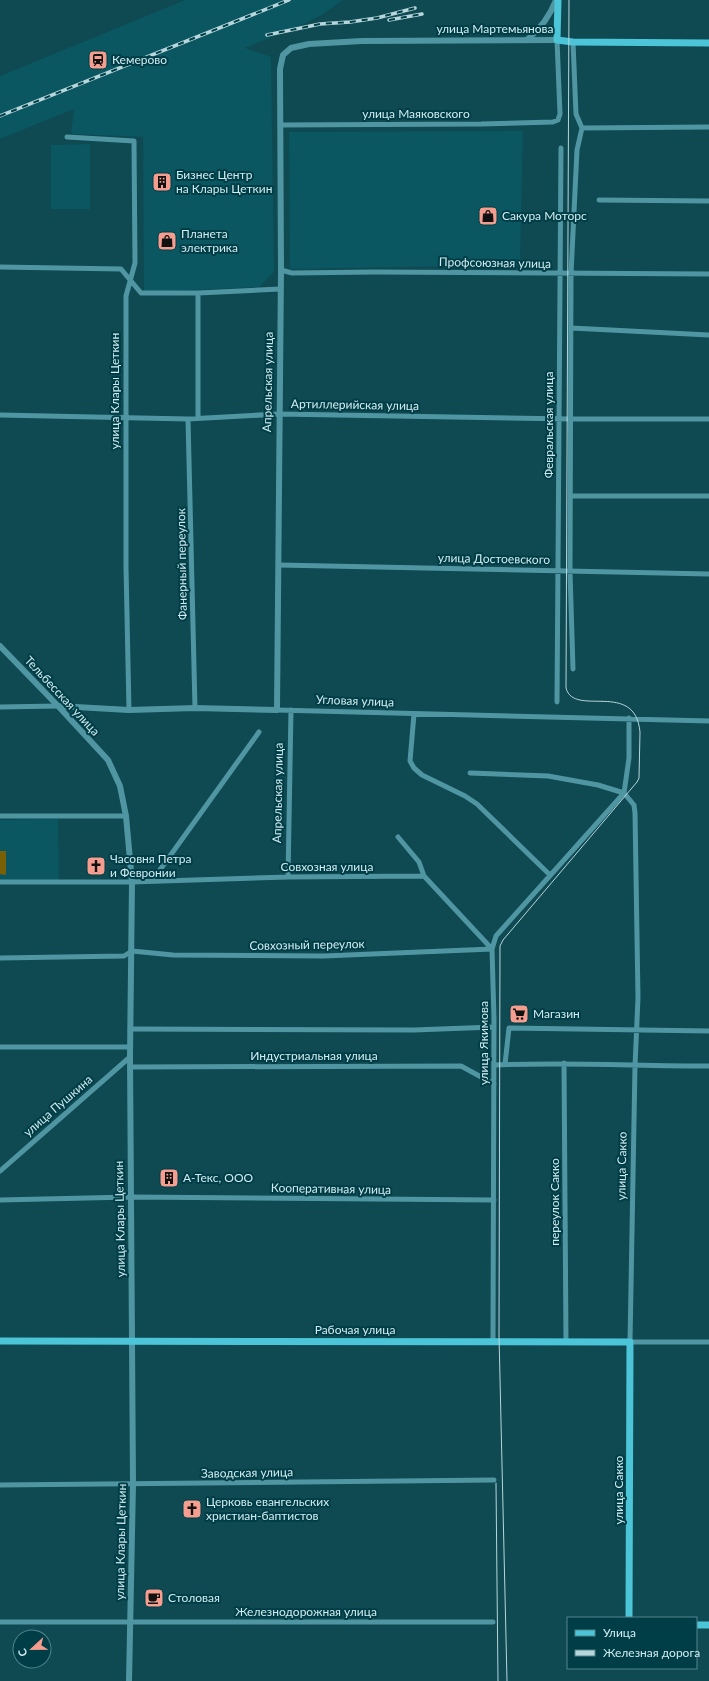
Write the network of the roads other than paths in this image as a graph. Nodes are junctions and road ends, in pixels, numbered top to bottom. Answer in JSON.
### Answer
{"nodes":[{"id":1,"x":557,"y":0,"type":"edge"},
{"id":2,"x":528,"y":39,"type":"junction"},
{"id":3,"x":557,"y":40,"type":"junction"},
{"id":4,"x":573,"y":42,"type":"junction"},
{"id":5,"x":709,"y":43,"type":"edge"},
{"id":6,"x":283,"y":55,"type":"joint"},
{"id":7,"x":280,"y":125,"type":"junction"},
{"id":8,"x":582,"y":128,"type":"junction"},
{"id":9,"x":709,"y":128,"type":"edge"},
{"id":10,"x":68,"y":137,"type":"dead end"},
{"id":11,"x":561,"y":148,"type":"dead end"},
{"id":12,"x":599,"y":200,"type":"dead end"},
{"id":13,"x":709,"y":201,"type":"edge"},
{"id":14,"x":0,"y":267,"type":"edge"},
{"id":15,"x":281,"y":270,"type":"junction"},
{"id":16,"x":560,"y":274,"type":"junction"},
{"id":17,"x":571,"y":274,"type":"junction"},
{"id":18,"x":709,"y":274,"type":"edge"},
{"id":19,"x":130,"y":280,"type":"junction"},
{"id":20,"x":280,"y":289,"type":"junction"},
{"id":21,"x":198,"y":293,"type":"junction"},
{"id":22,"x":571,"y":328,"type":"junction"},
{"id":23,"x":709,"y":335,"type":"edge"},
{"id":24,"x":279,"y":414,"type":"junction"},
{"id":25,"x":0,"y":415,"type":"edge"},
{"id":26,"x":125,"y":417,"type":"junction"},
{"id":27,"x":198,"y":418,"type":"junction"},
{"id":28,"x":188,"y":419,"type":"junction"},
{"id":29,"x":559,"y":419,"type":"junction"},
{"id":30,"x":570,"y":419,"type":"junction"},
{"id":31,"x":709,"y":419,"type":"edge"},
{"id":32,"x":572,"y":496,"type":"junction"},
{"id":33,"x":709,"y":496,"type":"edge"},
{"id":34,"x":278,"y":565,"type":"junction"},
{"id":35,"x":558,"y":570,"type":"junction"},
{"id":36,"x":570,"y":572,"type":"junction"},
{"id":37,"x":709,"y":574,"type":"edge"},
{"id":38,"x":0,"y":646,"type":"edge"},
{"id":39,"x":573,"y":669,"type":"dead end"},
{"id":40,"x":557,"y":702,"type":"dead end"},
{"id":41,"x":58,"y":706,"type":"junction"},
{"id":42,"x":0,"y":707,"type":"edge"},
{"id":43,"x":195,"y":708,"type":"junction"},
{"id":44,"x":129,"y":710,"type":"junction"},
{"id":45,"x":277,"y":710,"type":"junction"},
{"id":46,"x":291,"y":710,"type":"junction"},
{"id":47,"x":414,"y":714,"type":"junction"},
{"id":48,"x":629,"y":718,"type":"junction"},
{"id":49,"x":709,"y":721,"type":"edge"},
{"id":50,"x":259,"y":732,"type":"dead end"},
{"id":51,"x":108,"y":760,"type":"joint"},
{"id":52,"x":470,"y":774,"type":"dead end"},
{"id":53,"x":624,"y":794,"type":"junction"},
{"id":54,"x":0,"y":816,"type":"edge"},
{"id":55,"x":126,"y":816,"type":"junction"},
{"id":56,"x":398,"y":837,"type":"dead end"},
{"id":57,"x":550,"y":875,"type":"junction"},
{"id":58,"x":424,"y":876,"type":"junction"},
{"id":59,"x":288,"y":877,"type":"junction"},
{"id":60,"x":152,"y":881,"type":"junction"},
{"id":61,"x":0,"y":882,"type":"edge"},
{"id":62,"x":132,"y":882,"type":"junction"},
{"id":63,"x":492,"y":949,"type":"junction"},
{"id":64,"x":132,"y":951,"type":"junction"},
{"id":65,"x":0,"y":958,"type":"edge"},
{"id":66,"x":494,"y":1027,"type":"junction"},
{"id":67,"x":130,"y":1029,"type":"junction"},
{"id":68,"x":636,"y":1030,"type":"junction"},
{"id":69,"x":709,"y":1031,"type":"edge"},
{"id":70,"x":0,"y":1047,"type":"edge"},
{"id":71,"x":130,"y":1047,"type":"junction"},
{"id":72,"x":130,"y":1057,"type":"junction"},
{"id":73,"x":564,"y":1063,"type":"junction"},
{"id":74,"x":506,"y":1064,"type":"junction"},
{"id":75,"x":494,"y":1065,"type":"junction"},
{"id":76,"x":635,"y":1066,"type":"junction"},
{"id":77,"x":709,"y":1066,"type":"edge"},
{"id":78,"x":130,"y":1067,"type":"junction"},
{"id":79,"x":494,"y":1084,"type":"junction"},
{"id":80,"x":0,"y":1171,"type":"edge"},
{"id":81,"x":130,"y":1197,"type":"junction"},
{"id":82,"x":0,"y":1200,"type":"edge"},
{"id":83,"x":494,"y":1200,"type":"junction"},
{"id":84,"x":0,"y":1341,"type":"edge"},
{"id":85,"x":132,"y":1341,"type":"junction"},
{"id":86,"x":493,"y":1341,"type":"junction"},
{"id":87,"x":566,"y":1341,"type":"junction"},
{"id":88,"x":630,"y":1342,"type":"junction"},
{"id":89,"x":709,"y":1342,"type":"edge"},
{"id":90,"x":494,"y":1480,"type":"dead end"},
{"id":91,"x":0,"y":1484,"type":"edge"},
{"id":92,"x":133,"y":1484,"type":"junction"},
{"id":93,"x":629,"y":1617,"type":"edge"},
{"id":94,"x":0,"y":1622,"type":"edge"},
{"id":95,"x":493,"y":1622,"type":"dead end"},
{"id":96,"x":130,"y":1623,"type":"junction"},
{"id":97,"x":697,"y":1625,"type":"edge"},
{"id":98,"x":709,"y":1625,"type":"edge"},
{"id":99,"x":129,"y":1681,"type":"edge"}],
"edges":[{"from":1,"to":2,"type":"street"},
{"from":1,"to":3,"type":"main road"},
{"from":2,"to":3,"type":"street","name":"улица Мартемьянова"},
{"from":2,"to":6,"type":"street","name":"улица Мартемьянова"},
{"from":3,"to":4,"type":"main road","name":"улица Мартемьянова"},
{"from":3,"to":7,"type":"street","name":"улица Маяковского"},
{"from":4,"to":5,"type":"main road","name":"улица Мартемьянова"},
{"from":4,"to":8,"type":"street"},
{"from":6,"to":7,"type":"street","name":"Апрельская улица"},
{"from":7,"to":15,"type":"street","name":"Апрельская улица"},
{"from":8,"to":9,"type":"street"},
{"from":8,"to":17,"type":"street"},
{"from":10,"to":19,"type":"street","name":"улица Клары Цеткин"},
{"from":11,"to":16,"type":"street","name":"Февральская улица"},
{"from":12,"to":13,"type":"street"},
{"from":14,"to":19,"type":"street"},
{"from":15,"to":16,"type":"street","name":"Профсоюзная улица"},
{"from":15,"to":20,"type":"street","name":"Апрельская улица"},
{"from":16,"to":17,"type":"street","name":"Профсоюзная улица"},
{"from":16,"to":29,"type":"street","name":"Февральская улица"},
{"from":17,"to":18,"type":"street","name":"Профсоюзная улица"},
{"from":17,"to":22,"type":"street"},
{"from":19,"to":21,"type":"street"},
{"from":19,"to":26,"type":"street","name":"улица Клары Цеткин"},
{"from":20,"to":21,"type":"street"},
{"from":20,"to":24,"type":"street","name":"Апрельская улица"},
{"from":21,"to":27,"type":"street"},
{"from":22,"to":23,"type":"street"},
{"from":22,"to":30,"type":"street"},
{"from":24,"to":27,"type":"street","name":"Артиллерийская улица"},
{"from":24,"to":29,"type":"street","name":"Артиллерийская улица"},
{"from":24,"to":34,"type":"street","name":"Апрельская улица"},
{"from":25,"to":26,"type":"street","name":"Артиллерийская улица"},
{"from":26,"to":28,"type":"street","name":"Артиллерийская улица"},
{"from":26,"to":44,"type":"street","name":"улица Клары Цеткин"},
{"from":27,"to":28,"type":"street","name":"Артиллерийская улица"},
{"from":28,"to":43,"type":"street","name":"Фанерный переулок"},
{"from":29,"to":30,"type":"street","name":"Артиллерийская улица"},
{"from":29,"to":35,"type":"street","name":"Февральская улица"},
{"from":30,"to":31,"type":"street","name":"Артиллерийская улица"},
{"from":30,"to":32,"type":"street"},
{"from":32,"to":33,"type":"street"},
{"from":32,"to":36,"type":"street"},
{"from":34,"to":35,"type":"street","name":"улица Достоевского"},
{"from":34,"to":45,"type":"street","name":"Апрельская улица"},
{"from":35,"to":36,"type":"street","name":"улица Достоевского"},
{"from":35,"to":40,"type":"street","name":"Февральская улица"},
{"from":36,"to":37,"type":"street","name":"улица Достоевского"},
{"from":36,"to":39,"type":"street"},
{"from":38,"to":41,"type":"street","name":"Тельбесская улица"},
{"from":41,"to":42,"type":"street","name":"Угловая улица"},
{"from":41,"to":44,"type":"street","name":"Угловая улица"},
{"from":41,"to":51,"type":"street","name":"Тельбесская улица"},
{"from":43,"to":44,"type":"street","name":"Угловая улица"},
{"from":43,"to":45,"type":"street","name":"Угловая улица"},
{"from":45,"to":46,"type":"street","name":"Угловая улица"},
{"from":46,"to":47,"type":"street","name":"Угловая улица"},
{"from":46,"to":59,"type":"street","name":"Апрельская улица"},
{"from":47,"to":48,"type":"street","name":"Угловая улица"},
{"from":47,"to":57,"type":"street"},
{"from":48,"to":49,"type":"street","name":"Угловая улица"},
{"from":48,"to":53,"type":"street"},
{"from":50,"to":60,"type":"street"},
{"from":51,"to":55,"type":"street","name":"улица Клары Цеткин"},
{"from":52,"to":53,"type":"street"},
{"from":53,"to":57,"type":"street","name":"улица Якимова"},
{"from":53,"to":68,"type":"street","name":"улица Сакко"},
{"from":54,"to":55,"type":"street"},
{"from":55,"to":62,"type":"street","name":"улица Клары Цеткин"},
{"from":56,"to":58,"type":"street"},
{"from":57,"to":63,"type":"street","name":"улица Якимова"},
{"from":58,"to":59,"type":"street","name":"Совхозная улица"},
{"from":58,"to":63,"type":"street"},
{"from":59,"to":60,"type":"street","name":"Совхозная улица"},
{"from":60,"to":62,"type":"street","name":"Совхозная улица"},
{"from":61,"to":62,"type":"street","name":"Совхозная улица"},
{"from":62,"to":64,"type":"street","name":"улица Клары Цеткин"},
{"from":63,"to":64,"type":"street","name":"Совхозный переулок"},
{"from":63,"to":66,"type":"street","name":"улица Якимова"},
{"from":64,"to":65,"type":"street"},
{"from":64,"to":67,"type":"street","name":"улица Клары Цеткин"},
{"from":66,"to":67,"type":"street"},
{"from":66,"to":75,"type":"street","name":"улица Якимова"},
{"from":67,"to":71,"type":"street","name":"улица Клары Цеткин"},
{"from":68,"to":69,"type":"street"},
{"from":68,"to":74,"type":"street"},
{"from":68,"to":76,"type":"street","name":"улица Сакко"},
{"from":70,"to":71,"type":"street"},
{"from":71,"to":72,"type":"street","name":"улица Клары Цеткин"},
{"from":72,"to":78,"type":"street","name":"улица Клары Цеткин"},
{"from":72,"to":80,"type":"street","name":"улица Пушкина"},
{"from":73,"to":74,"type":"street"},
{"from":73,"to":76,"type":"street"},
{"from":73,"to":87,"type":"street","name":"переулок Сакко"},
{"from":74,"to":75,"type":"street"},
{"from":75,"to":79,"type":"street","name":"улица Якимова"},
{"from":76,"to":77,"type":"street"},
{"from":76,"to":88,"type":"street","name":"улица Сакко"},
{"from":78,"to":79,"type":"street","name":"Индустриальная улица"},
{"from":78,"to":81,"type":"street","name":"улица Клары Цеткин"},
{"from":79,"to":83,"type":"street","name":"улица Якимова"},
{"from":81,"to":82,"type":"street","name":"Кооперативная улица"},
{"from":81,"to":83,"type":"street","name":"Кооперативная улица"},
{"from":81,"to":85,"type":"street","name":"улица Клары Цеткин"},
{"from":83,"to":86,"type":"street","name":"улица Якимова"},
{"from":84,"to":85,"type":"main road","name":"Рабочая улица"},
{"from":85,"to":86,"type":"main road","name":"Рабочая улица"},
{"from":85,"to":92,"type":"street","name":"улица Клары Цеткин"},
{"from":86,"to":87,"type":"main road","name":"Рабочая улица"},
{"from":87,"to":88,"type":"main road","name":"Рабочая улица"},
{"from":88,"to":89,"type":"street","name":"Рабочая улица"},
{"from":88,"to":93,"type":"main road","name":"улица Сакко"},
{"from":90,"to":92,"type":"street","name":"Заводская улица"},
{"from":91,"to":92,"type":"street","name":"Заводская улица"},
{"from":92,"to":96,"type":"street","name":"улица Клары Цеткин"},
{"from":94,"to":96,"type":"street","name":"Железнодорожная улица"},
{"from":95,"to":96,"type":"street","name":"Железнодорожная улица"},
{"from":96,"to":99,"type":"street","name":"улица Клары Цеткин"},
{"from":97,"to":98,"type":"main road"}]}
